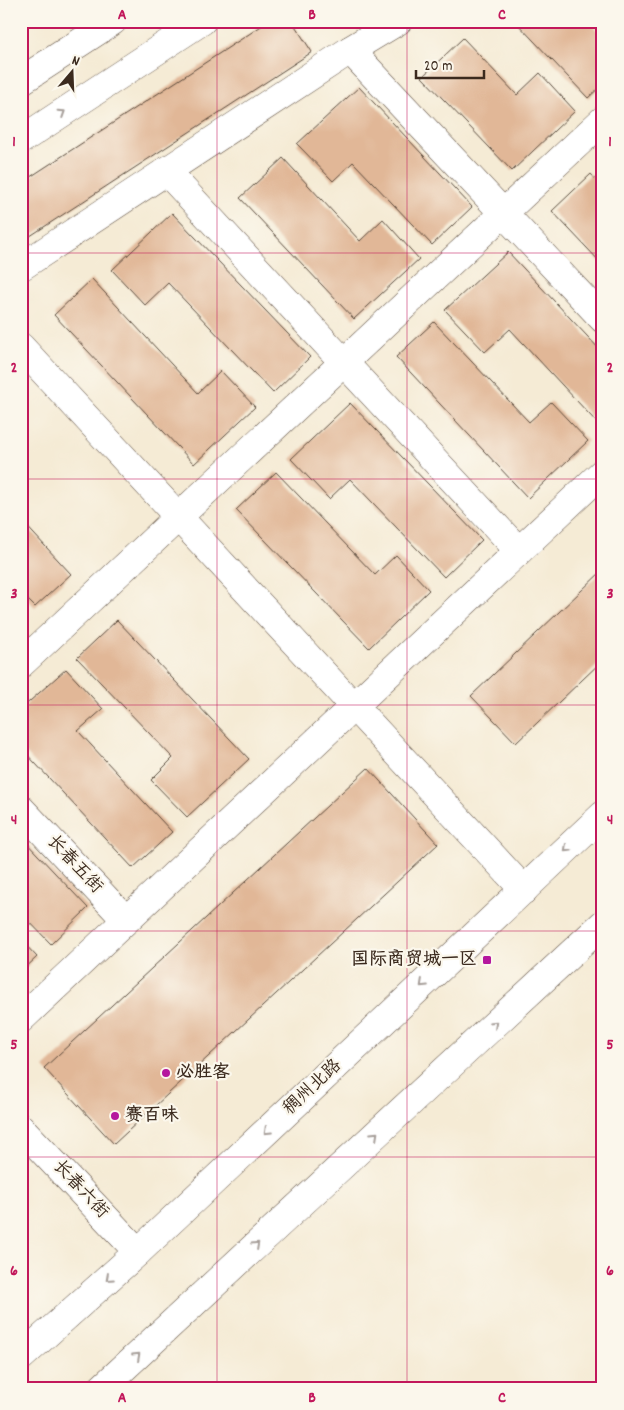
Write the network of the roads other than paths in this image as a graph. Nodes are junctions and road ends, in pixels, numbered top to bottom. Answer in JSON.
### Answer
{"nodes":[{"id":1,"x":113,"y":21,"type":"edge"},
{"id":2,"x":202,"y":21,"type":"edge"},
{"id":3,"x":398,"y":21,"type":"edge"},
{"id":4,"x":350,"y":50,"type":"junction"},
{"id":5,"x":21,"y":80,"type":"edge"},
{"id":6,"x":603,"y":120,"type":"edge"},
{"id":7,"x":21,"y":140,"type":"edge"},
{"id":8,"x":166,"y":172,"type":"junction"},
{"id":9,"x":503,"y":213,"type":"junction"},
{"id":10,"x":21,"y":266,"type":"edge"},
{"id":11,"x":603,"y":319,"type":"edge"},
{"id":12,"x":21,"y":347,"type":"edge"},
{"id":13,"x":343,"y":363,"type":"junction"},
{"id":14,"x":603,"y":472,"type":"edge"},
{"id":15,"x":179,"y":517,"type":"junction"},
{"id":16,"x":518,"y":552,"type":"junction"},
{"id":17,"x":21,"y":664,"type":"edge"},
{"id":18,"x":354,"y":706,"type":"junction"},
{"id":19,"x":21,"y":809,"type":"edge"},
{"id":20,"x":603,"y":816,"type":"edge"},
{"id":21,"x":524,"y":890,"type":"junction"},
{"id":22,"x":126,"y":920,"type":"junction"},
{"id":23,"x":603,"y":924,"type":"edge"},
{"id":24,"x":21,"y":1019,"type":"edge"},
{"id":25,"x":21,"y":1128,"type":"edge"},
{"id":26,"x":138,"y":1252,"type":"junction"},
{"id":27,"x":21,"y":1357,"type":"edge"},
{"id":28,"x":101,"y":1389,"type":"edge"}],
"edges":[{"from":1,"to":5,"type":"main road"},
{"from":7,"to":2,"type":"main road","one_way":true},
{"from":3,"to":4,"type":"main road"},
{"from":4,"to":8,"type":"main road"},
{"from":4,"to":9,"type":"main road"},
{"from":6,"to":9,"type":"main road"},
{"from":8,"to":10,"type":"main road"},
{"from":8,"to":13,"type":"main road"},
{"from":9,"to":11,"type":"main road"},
{"from":9,"to":13,"type":"main road"},
{"from":12,"to":15,"type":"main road"},
{"from":13,"to":15,"type":"main road"},
{"from":13,"to":16,"type":"main road"},
{"from":14,"to":16,"type":"main road"},
{"from":15,"to":17,"type":"main road"},
{"from":15,"to":18,"type":"main road"},
{"from":16,"to":18,"type":"main road"},
{"from":18,"to":21,"type":"main road"},
{"from":18,"to":22,"type":"main road"},
{"from":19,"to":22,"type":"main road","name":"长春五街"},
{"from":20,"to":21,"type":"main road","name":"稠州北路","one_way":true},
{"from":21,"to":26,"type":"main road","name":"稠州北路","one_way":true},
{"from":22,"to":24,"type":"main road"},
{"from":28,"to":23,"type":"main road","one_way":true},
{"from":25,"to":26,"type":"main road","name":"长春六街"},
{"from":26,"to":27,"type":"main road","name":"稠州北路","one_way":true}]}
